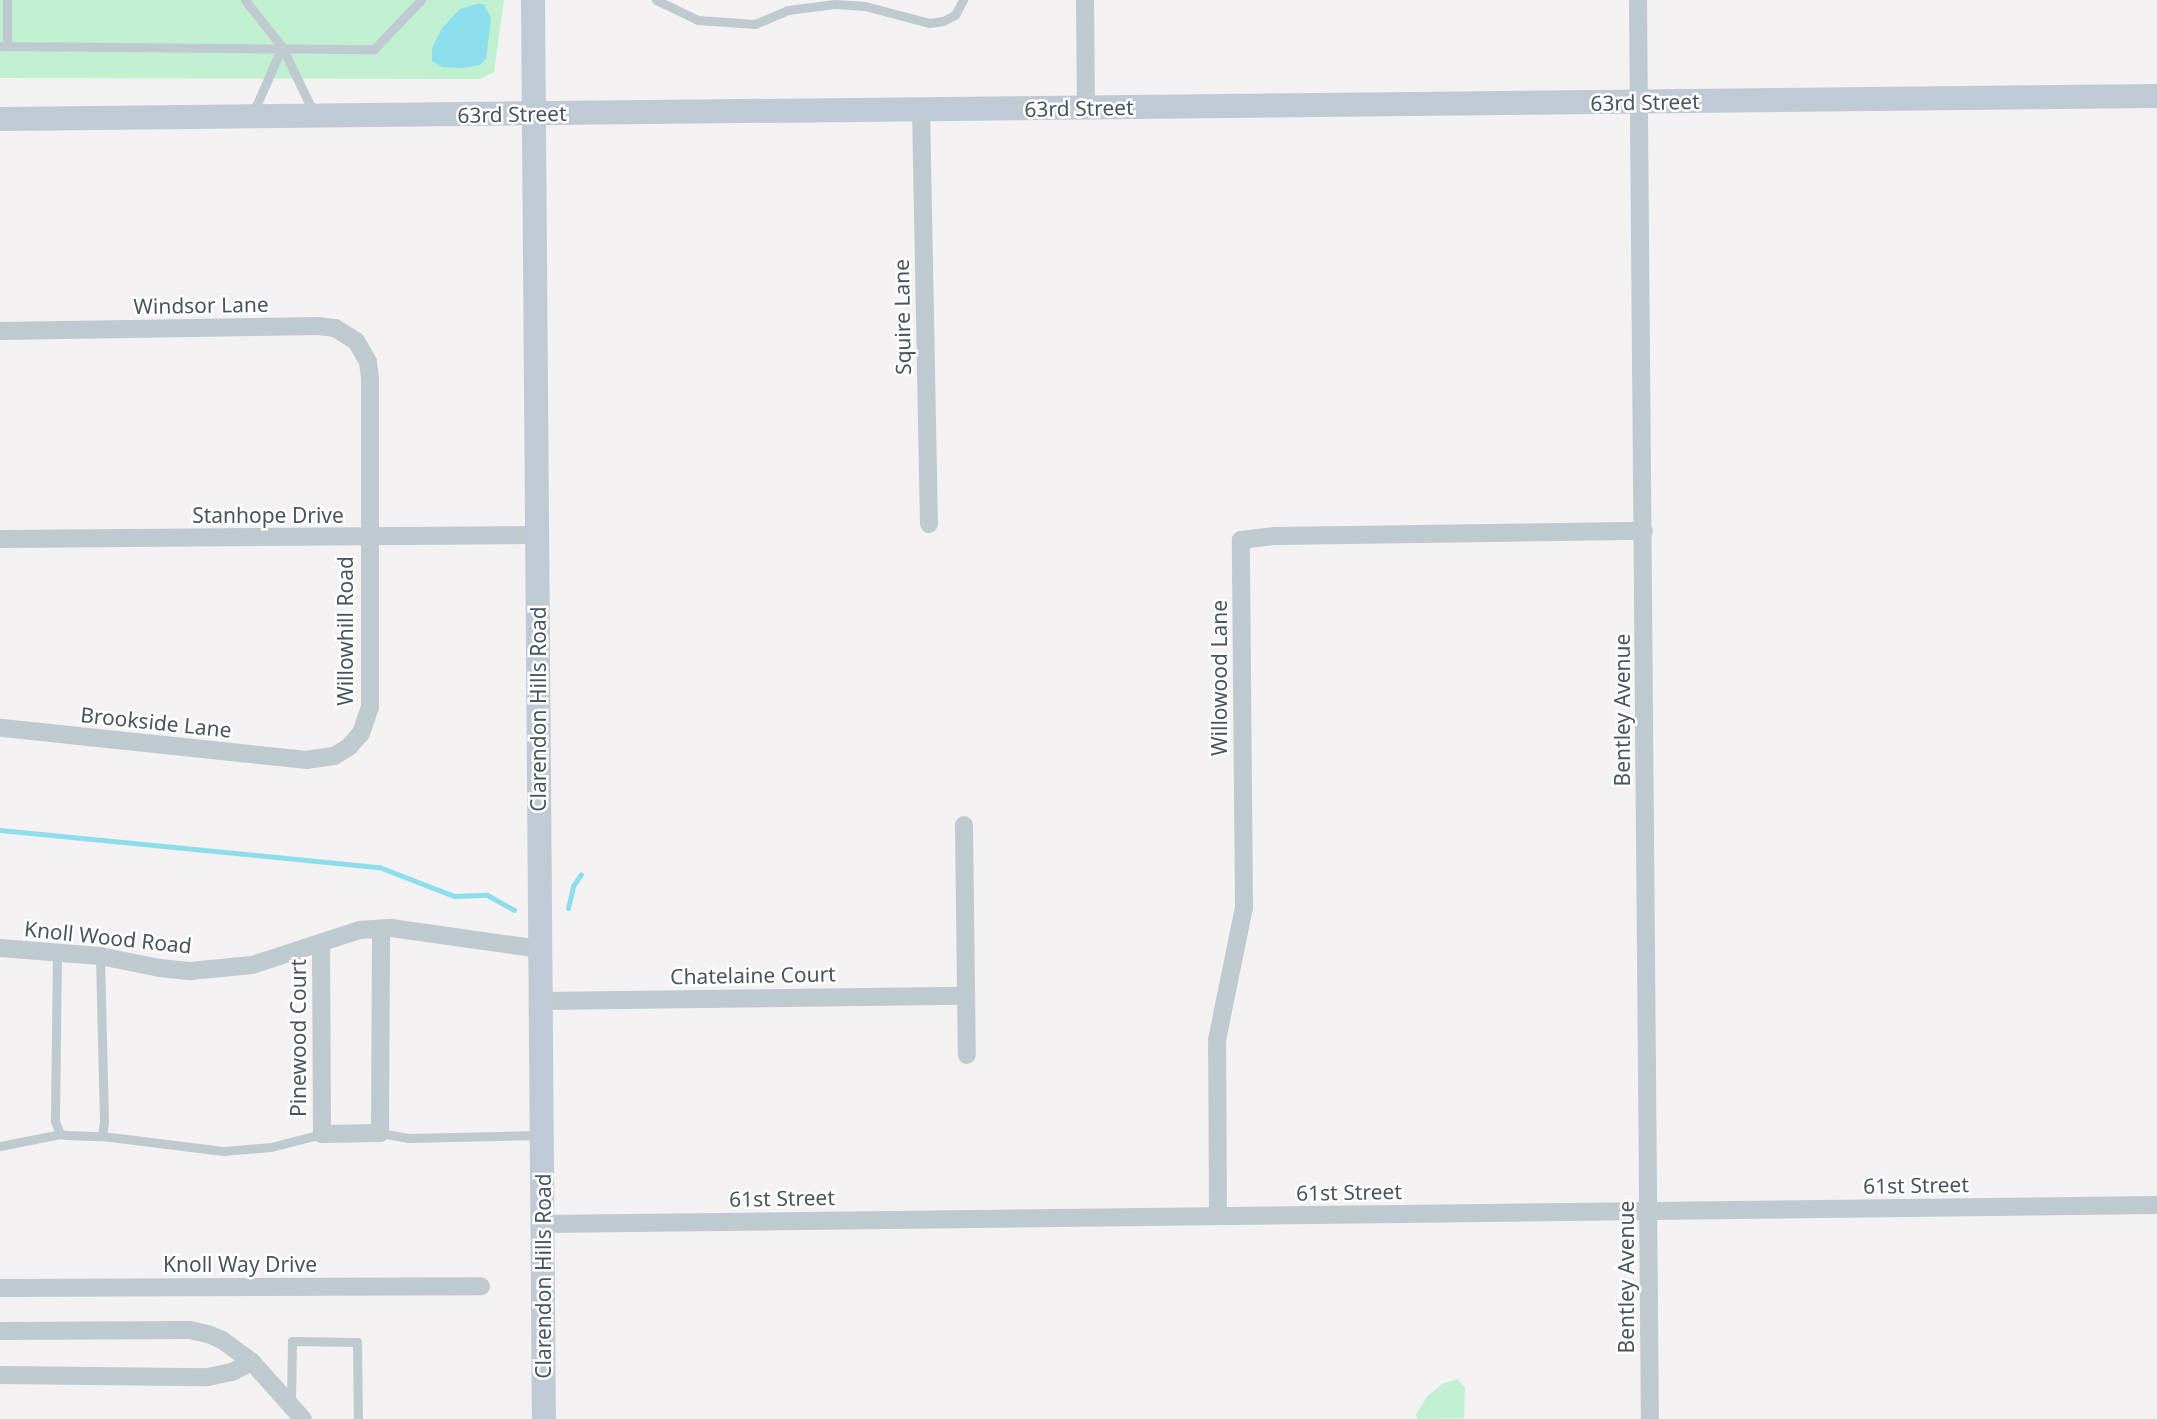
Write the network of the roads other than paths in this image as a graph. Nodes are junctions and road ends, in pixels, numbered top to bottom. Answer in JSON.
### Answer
{"nodes":[{"id":1,"x":7,"y":0,"type":"edge"},
{"id":2,"x":245,"y":0,"type":"edge"},
{"id":3,"x":421,"y":0,"type":"edge"},
{"id":4,"x":533,"y":0,"type":"edge"},
{"id":5,"x":656,"y":0,"type":"edge"},
{"id":6,"x":963,"y":0,"type":"edge"},
{"id":7,"x":1085,"y":0,"type":"edge"},
{"id":8,"x":1638,"y":0,"type":"edge"},
{"id":9,"x":4,"y":46,"type":"edge"},
{"id":10,"x":282,"y":47,"type":"junction"},
{"id":11,"x":2157,"y":96,"type":"edge"},
{"id":12,"x":1640,"y":102,"type":"junction"},
{"id":13,"x":1086,"y":108,"type":"junction"},
{"id":14,"x":921,"y":110,"type":"junction"},
{"id":15,"x":534,"y":114,"type":"junction"},
{"id":16,"x":316,"y":116,"type":"junction"},
{"id":17,"x":251,"y":117,"type":"junction"},
{"id":18,"x":0,"y":119,"type":"edge"},
{"id":19,"x":0,"y":331,"type":"edge"},
{"id":20,"x":370,"y":379,"type":"joint"},
{"id":21,"x":929,"y":524,"type":"dead end"},
{"id":22,"x":1644,"y":531,"type":"junction"},
{"id":23,"x":537,"y":535,"type":"junction"},
{"id":24,"x":368,"y":537,"type":"junction"},
{"id":25,"x":0,"y":540,"type":"edge"},
{"id":26,"x":0,"y":728,"type":"edge"},
{"id":27,"x":307,"y":760,"type":"joint"},
{"id":28,"x":964,"y":824,"type":"dead end"},
{"id":29,"x":381,"y":929,"type":"junction"},
{"id":30,"x":321,"y":943,"type":"junction"},
{"id":31,"x":0,"y":948,"type":"edge"},
{"id":32,"x":540,"y":950,"type":"junction"},
{"id":33,"x":57,"y":953,"type":"junction"},
{"id":34,"x":100,"y":956,"type":"junction"},
{"id":35,"x":966,"y":996,"type":"junction"},
{"id":36,"x":541,"y":1001,"type":"junction"},
{"id":37,"x":967,"y":1055,"type":"dead end"},
{"id":38,"x":380,"y":1133,"type":"junction"},
{"id":39,"x":60,"y":1134,"type":"junction"},
{"id":40,"x":321,"y":1134,"type":"junction"},
{"id":41,"x":542,"y":1135,"type":"junction"},
{"id":42,"x":102,"y":1136,"type":"junction"},
{"id":43,"x":0,"y":1146,"type":"edge"},
{"id":44,"x":2157,"y":1205,"type":"edge"},
{"id":45,"x":1649,"y":1211,"type":"junction"},
{"id":46,"x":1218,"y":1216,"type":"junction"},
{"id":47,"x":542,"y":1224,"type":"junction"},
{"id":48,"x":481,"y":1286,"type":"dead end"},
{"id":49,"x":0,"y":1288,"type":"edge"},
{"id":50,"x":0,"y":1331,"type":"edge"},
{"id":51,"x":252,"y":1362,"type":"junction"},
{"id":52,"x":0,"y":1375,"type":"edge"},
{"id":53,"x":297,"y":1412,"type":"edge"},
{"id":54,"x":358,"y":1419,"type":"edge"},
{"id":55,"x":544,"y":1419,"type":"edge"},
{"id":56,"x":1650,"y":1419,"type":"edge"}],
"edges":[{"from":1,"to":9,"type":"lane"},
{"from":2,"to":10,"type":"lane"},
{"from":3,"to":10,"type":"lane"},
{"from":4,"to":15,"type":"main road","name":"Clarendon Hills Road"},
{"from":5,"to":6,"type":"lane"},
{"from":7,"to":13,"type":"street"},
{"from":8,"to":12,"type":"street","name":"Bentley Avenue"},
{"from":9,"to":10,"type":"lane"},
{"from":10,"to":16,"type":"lane"},
{"from":10,"to":17,"type":"lane"},
{"from":11,"to":12,"type":"main road","name":"63rd Street"},
{"from":12,"to":13,"type":"main road","name":"63rd Street"},
{"from":12,"to":22,"type":"street","name":"Bentley Avenue"},
{"from":13,"to":14,"type":"main road","name":"63rd Street"},
{"from":14,"to":15,"type":"main road","name":"63rd Street"},
{"from":14,"to":21,"type":"street","name":"Squire Lane"},
{"from":15,"to":16,"type":"main road","name":"63rd Street"},
{"from":15,"to":23,"type":"main road","name":"Clarendon Hills Road"},
{"from":16,"to":17,"type":"main road","name":"63rd Street"},
{"from":17,"to":18,"type":"main road","name":"63rd Street"},
{"from":19,"to":20,"type":"street","name":"Windsor Lane"},
{"from":20,"to":24,"type":"street","name":"Willowhill Road"},
{"from":22,"to":45,"type":"street","name":"Bentley Avenue"},
{"from":22,"to":46,"type":"street","name":"Willowood Lane"},
{"from":23,"to":24,"type":"street","name":"Stanhope Drive"},
{"from":23,"to":32,"type":"main road","name":"Clarendon Hills Road"},
{"from":24,"to":25,"type":"street","name":"Stanhope Drive"},
{"from":24,"to":27,"type":"street","name":"Willowhill Road"},
{"from":26,"to":27,"type":"street","name":"Brookside Lane"},
{"from":28,"to":35,"type":"street"},
{"from":29,"to":30,"type":"street","name":"Knoll Wood Road"},
{"from":29,"to":32,"type":"street","name":"Knoll Wood Road"},
{"from":29,"to":38,"type":"street"},
{"from":30,"to":34,"type":"street","name":"Knoll Wood Road"},
{"from":30,"to":40,"type":"street","name":"Pinewood Court"},
{"from":31,"to":33,"type":"street","name":"Knoll Wood Road"},
{"from":32,"to":36,"type":"main road","name":"Clarendon Hills Road"},
{"from":33,"to":34,"type":"street","name":"Knoll Wood Road"},
{"from":33,"to":39,"type":"lane"},
{"from":34,"to":42,"type":"lane"},
{"from":35,"to":36,"type":"street","name":"Chatelaine Court"},
{"from":35,"to":37,"type":"street"},
{"from":36,"to":41,"type":"main road","name":"Clarendon Hills Road"},
{"from":38,"to":40,"type":"street"},
{"from":38,"to":41,"type":"lane"},
{"from":39,"to":42,"type":"lane"},
{"from":39,"to":43,"type":"lane"},
{"from":40,"to":42,"type":"lane"},
{"from":41,"to":47,"type":"main road","name":"Clarendon Hills Road"},
{"from":44,"to":45,"type":"street","name":"61st Street"},
{"from":45,"to":46,"type":"street","name":"61st Street"},
{"from":45,"to":56,"type":"street","name":"Bentley Avenue"},
{"from":46,"to":47,"type":"street","name":"61st Street"},
{"from":47,"to":55,"type":"main road","name":"Clarendon Hills Road"},
{"from":48,"to":49,"type":"street","name":"Knoll Way Drive"},
{"from":50,"to":51,"type":"street"},
{"from":51,"to":52,"type":"street"},
{"from":51,"to":53,"type":"street"},
{"from":53,"to":54,"type":"lane"}]}
